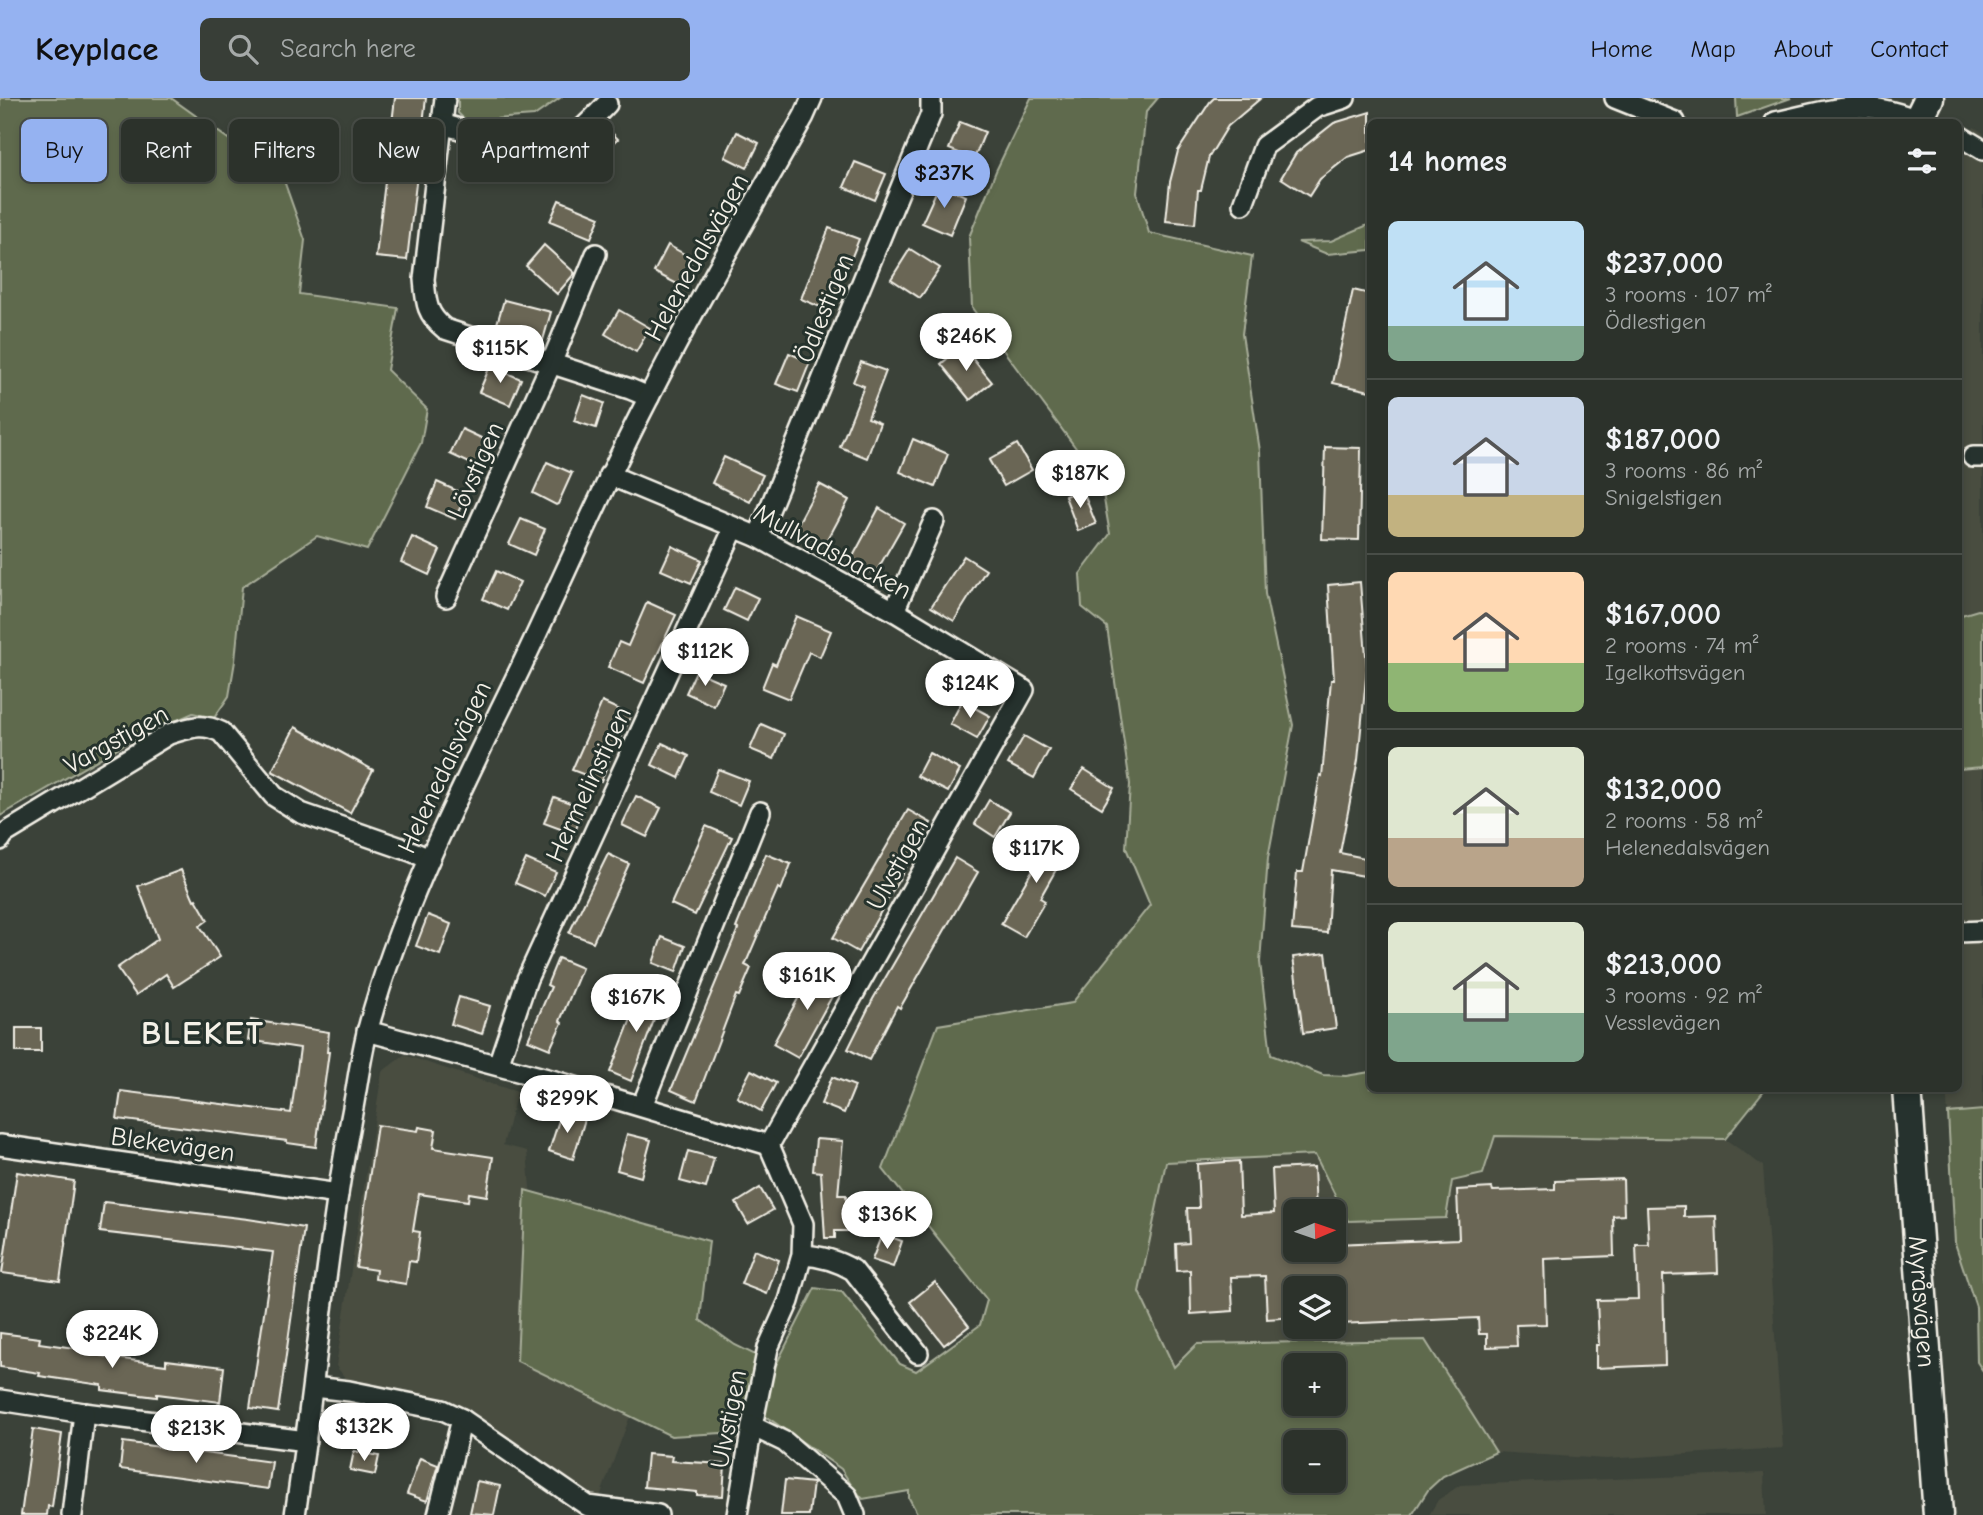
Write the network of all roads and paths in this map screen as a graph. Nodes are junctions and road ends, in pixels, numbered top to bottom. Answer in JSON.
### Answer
{"nodes":[{"id":1,"x":444,"y":98,"type":"edge"},
{"id":2,"x":812,"y":98,"type":"edge"},
{"id":3,"x":931,"y":98,"type":"edge"},
{"id":4,"x":1345,"y":98,"type":"edge"},
{"id":5,"x":1615,"y":98,"type":"edge"},
{"id":6,"x":607,"y":104,"type":"dead end"},
{"id":7,"x":1922,"y":116,"type":"edge"},
{"id":8,"x":442,"y":119,"type":"edge"},
{"id":9,"x":1668,"y":119,"type":"edge"},
{"id":10,"x":1789,"y":119,"type":"edge"},
{"id":11,"x":444,"y":125,"type":"edge"},
{"id":12,"x":1962,"y":137,"type":"edge"},
{"id":13,"x":1983,"y":150,"type":"edge"},
{"id":14,"x":435,"y":182,"type":"edge"},
{"id":15,"x":1243,"y":204,"type":"dead end"},
{"id":16,"x":596,"y":254,"type":"dead end"},
{"id":17,"x":551,"y":364,"type":"junction"},
{"id":18,"x":649,"y":397,"type":"junction"},
{"id":19,"x":609,"y":475,"type":"junction"},
{"id":20,"x":934,"y":521,"type":"dead end"},
{"id":21,"x":734,"y":528,"type":"junction"},
{"id":22,"x":758,"y":537,"type":"junction"},
{"id":23,"x":446,"y":597,"type":"dead end"},
{"id":24,"x":894,"y":611,"type":"junction"},
{"id":25,"x":1024,"y":690,"type":"joint"},
{"id":26,"x":760,"y":812,"type":"dead end"},
{"id":27,"x":2,"y":837,"type":"edge"},
{"id":28,"x":429,"y":859,"type":"junction"},
{"id":29,"x":1983,"y":931,"type":"edge"},
{"id":30,"x":1962,"y":932,"type":"edge"},
{"id":31,"x":367,"y":1031,"type":"junction"},
{"id":32,"x":498,"y":1065,"type":"junction"},
{"id":33,"x":1908,"y":1092,"type":"edge"},
{"id":34,"x":642,"y":1106,"type":"junction"},
{"id":35,"x":0,"y":1145,"type":"edge"},
{"id":36,"x":769,"y":1145,"type":"junction"},
{"id":37,"x":338,"y":1194,"type":"junction"},
{"id":38,"x":802,"y":1255,"type":"junction"},
{"id":39,"x":918,"y":1353,"type":"dead end"},
{"id":40,"x":313,"y":1387,"type":"junction"},
{"id":41,"x":0,"y":1400,"type":"edge"},
{"id":42,"x":84,"y":1413,"type":"junction"},
{"id":43,"x":462,"y":1419,"type":"junction"},
{"id":44,"x":752,"y":1426,"type":"junction"},
{"id":45,"x":306,"y":1441,"type":"junction"},
{"id":46,"x":588,"y":1510,"type":"edge"},
{"id":47,"x":72,"y":1515,"type":"edge"},
{"id":48,"x":295,"y":1515,"type":"edge"},
{"id":49,"x":438,"y":1515,"type":"edge"},
{"id":50,"x":658,"y":1515,"type":"edge"},
{"id":51,"x":737,"y":1515,"type":"edge"},
{"id":52,"x":855,"y":1515,"type":"edge"},
{"id":53,"x":1937,"y":1515,"type":"edge"}],
"edges":[{"from":1,"to":8,"type":"street"},
{"from":2,"to":18,"type":"street","name":"Helenedalsvägen"},
{"from":3,"to":22,"type":"street","name":"Ödlestigen"},
{"from":4,"to":15,"type":"street"},
{"from":5,"to":9,"type":"street"},
{"from":6,"to":11,"type":"street"},
{"from":7,"to":10,"type":"street"},
{"from":12,"to":13,"type":"street"},
{"from":14,"to":17,"type":"street"},
{"from":16,"to":17,"type":"street","name":"Lövstigen"},
{"from":17,"to":18,"type":"street"},
{"from":17,"to":23,"type":"street","name":"Lövstigen"},
{"from":18,"to":19,"type":"street","name":"Helenedalsvägen"},
{"from":19,"to":21,"type":"street","name":"Mullvadsbacken"},
{"from":19,"to":28,"type":"street","name":"Helenedalsvägen"},
{"from":20,"to":24,"type":"street"},
{"from":21,"to":22,"type":"street","name":"Mullvadsbacken"},
{"from":21,"to":32,"type":"street","name":"Hermelinstigen"},
{"from":22,"to":24,"type":"street","name":"Mullvadsbacken"},
{"from":24,"to":25,"type":"street","name":"Mullvadsbacken"},
{"from":25,"to":36,"type":"street","name":"Ulvstigen"},
{"from":26,"to":34,"type":"street"},
{"from":27,"to":28,"type":"street","name":"Vargstigen"},
{"from":28,"to":31,"type":"street","name":"Helenedalsvägen"},
{"from":29,"to":30,"type":"street"},
{"from":31,"to":32,"type":"street"},
{"from":31,"to":37,"type":"street","name":"Helenedalsvägen"},
{"from":32,"to":34,"type":"street"},
{"from":33,"to":53,"type":"street","name":"Myråsvägen"},
{"from":34,"to":36,"type":"street"},
{"from":35,"to":37,"type":"street","name":"Blekevägen"},
{"from":36,"to":38,"type":"street","name":"Ulvstigen"},
{"from":37,"to":40,"type":"street","name":"Helenedalsvägen"},
{"from":38,"to":39,"type":"street"},
{"from":38,"to":44,"type":"street","name":"Ulvstigen"},
{"from":40,"to":43,"type":"street"},
{"from":40,"to":45,"type":"street","name":"Helenedalsvägen"},
{"from":41,"to":42,"type":"street"},
{"from":42,"to":45,"type":"street"},
{"from":42,"to":47,"type":"street"},
{"from":43,"to":46,"type":"street"},
{"from":43,"to":49,"type":"street"},
{"from":44,"to":51,"type":"street","name":"Ulvstigen"},
{"from":44,"to":52,"type":"street"},
{"from":45,"to":48,"type":"street","name":"Helenedalsvägen"},
{"from":46,"to":50,"type":"street"}]}
